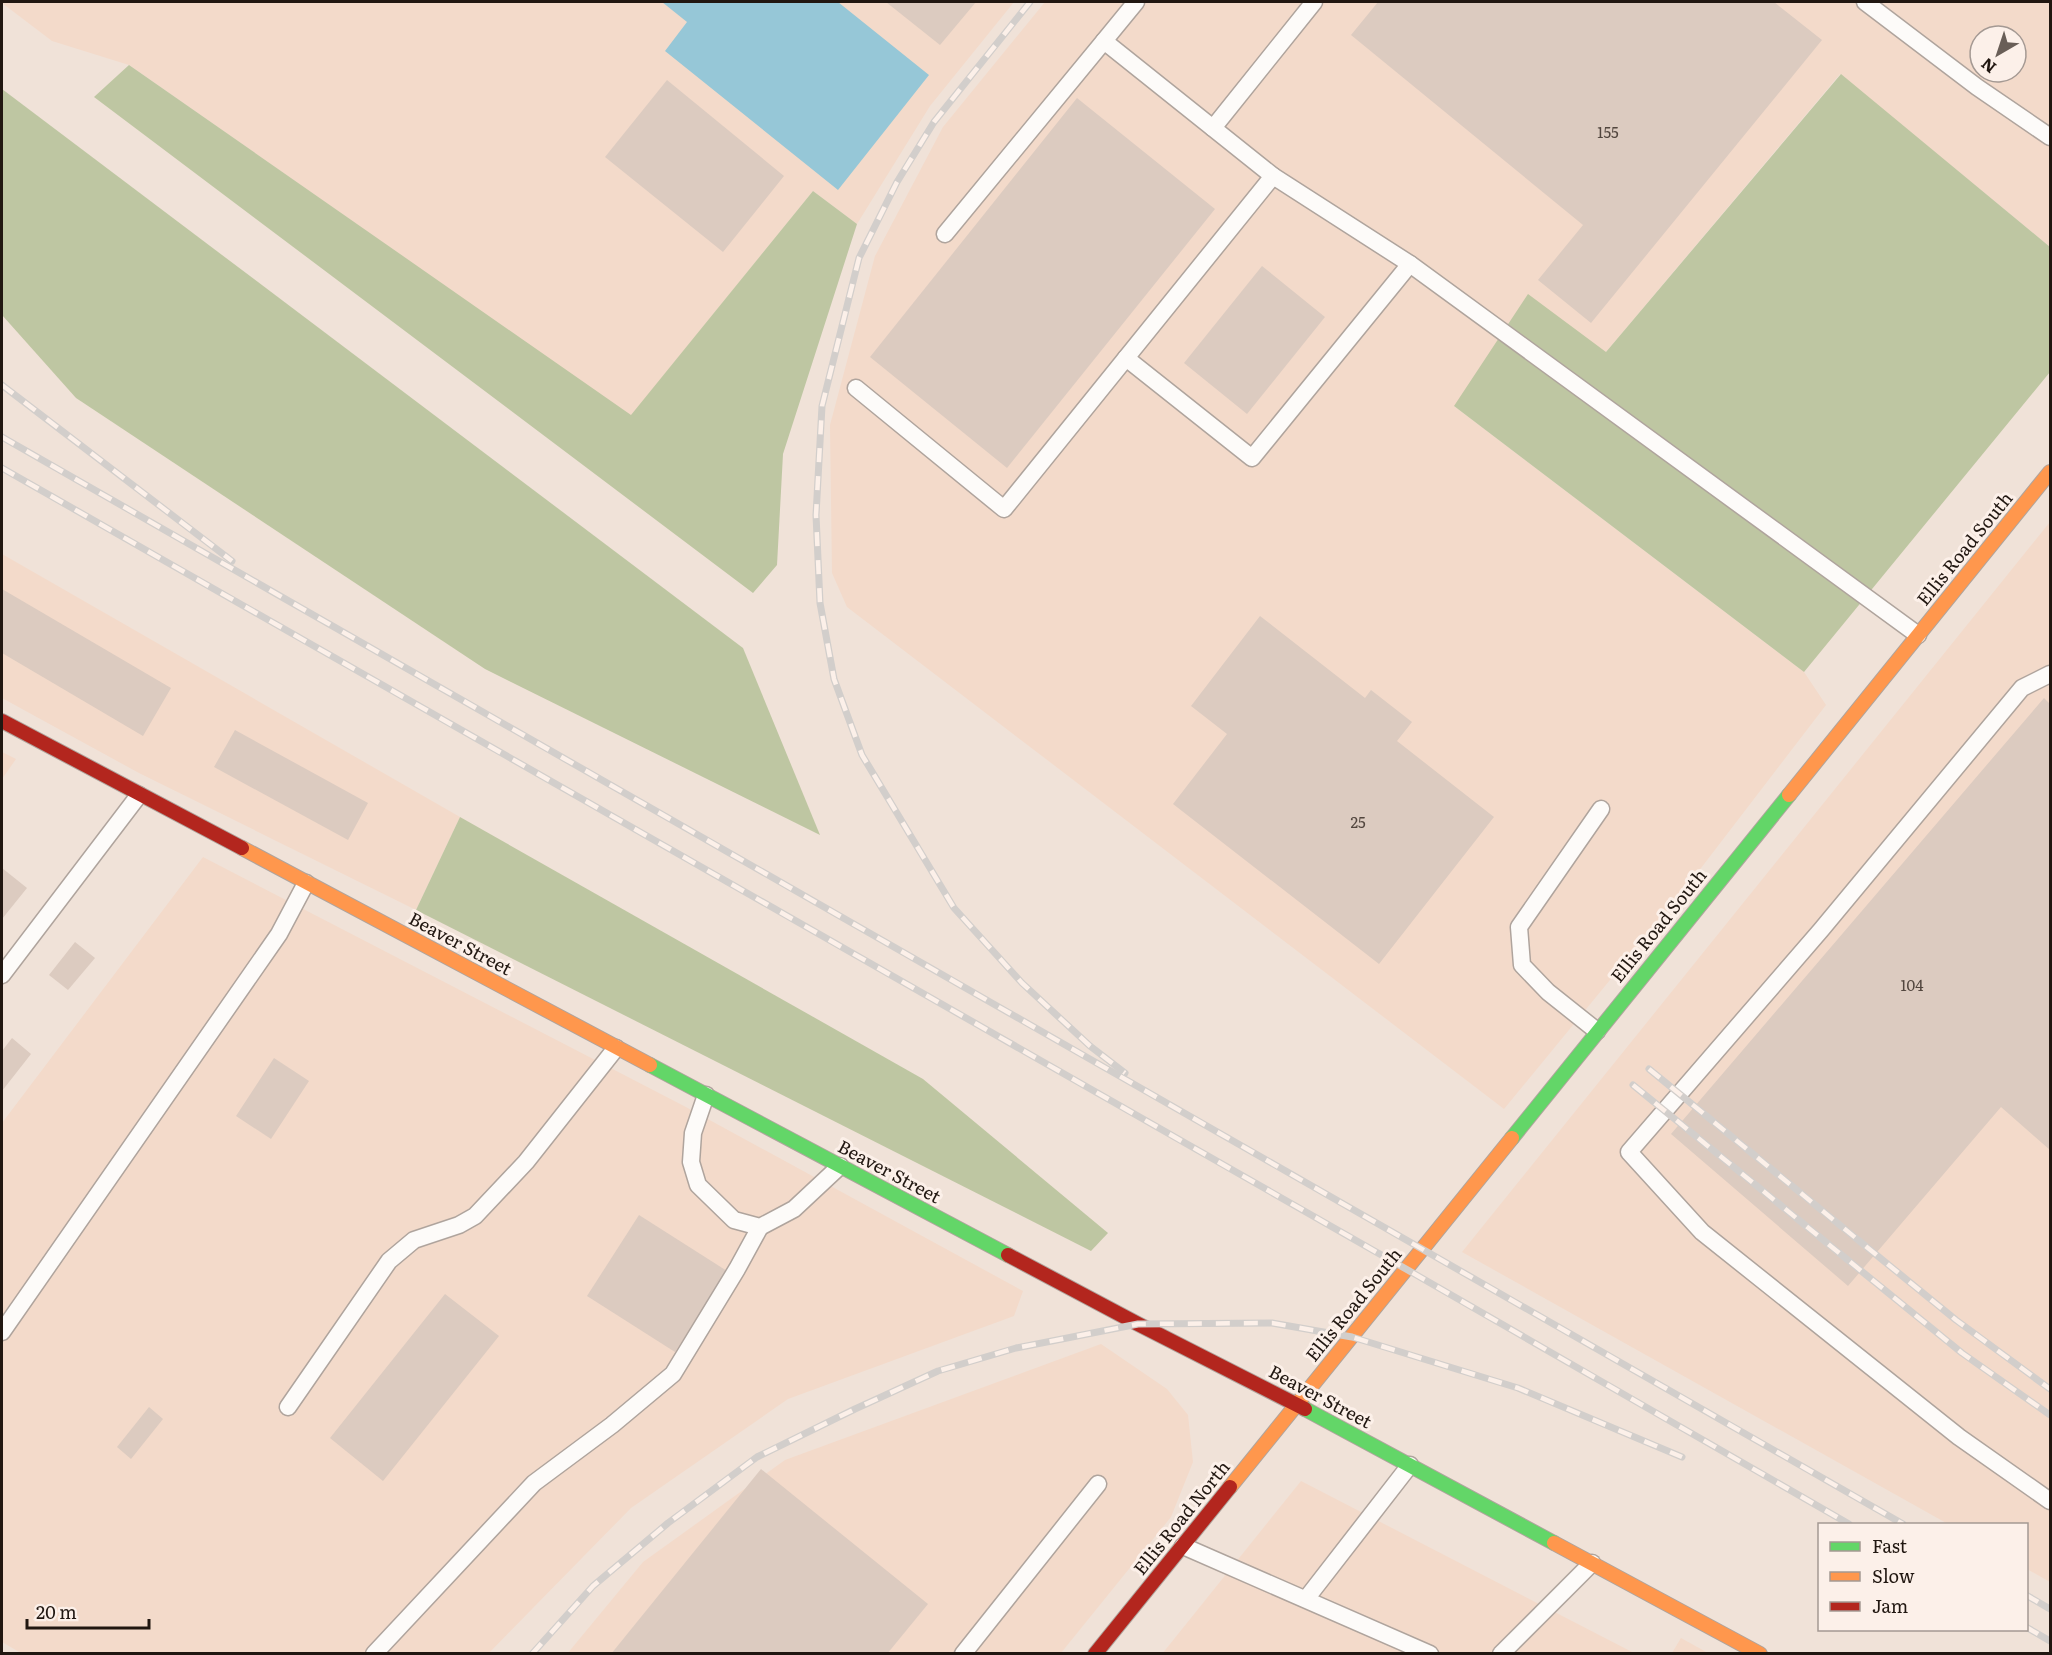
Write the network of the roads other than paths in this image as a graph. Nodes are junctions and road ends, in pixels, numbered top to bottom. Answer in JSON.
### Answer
{"nodes":[{"id":1,"x":1136,"y":2,"type":"edge"},
{"id":2,"x":1314,"y":2,"type":"edge"},
{"id":3,"x":1864,"y":2,"type":"edge"},
{"id":4,"x":1104,"y":41,"type":"junction"},
{"id":5,"x":1213,"y":128,"type":"junction"},
{"id":6,"x":2050,"y":137,"type":"edge"},
{"id":7,"x":1273,"y":176,"type":"junction"},
{"id":8,"x":945,"y":234,"type":"dead end"},
{"id":9,"x":1410,"y":264,"type":"junction"},
{"id":10,"x":1126,"y":358,"type":"junction"},
{"id":11,"x":856,"y":388,"type":"dead end"},
{"id":12,"x":2050,"y":472,"type":"edge"},
{"id":13,"x":1918,"y":635,"type":"junction"},
{"id":14,"x":2050,"y":674,"type":"edge"},
{"id":15,"x":2,"y":721,"type":"edge"},
{"id":16,"x":139,"y":795,"type":"junction"},
{"id":17,"x":1601,"y":809,"type":"dead end"},
{"id":18,"x":306,"y":884,"type":"junction"},
{"id":19,"x":2,"y":975,"type":"edge"},
{"id":20,"x":1597,"y":1031,"type":"junction"},
{"id":21,"x":616,"y":1048,"type":"junction"},
{"id":22,"x":706,"y":1095,"type":"junction"},
{"id":23,"x":840,"y":1166,"type":"junction"},
{"id":24,"x":760,"y":1227,"type":"junction"},
{"id":25,"x":2,"y":1332,"type":"edge"},
{"id":26,"x":1298,"y":1405,"type":"junction"},
{"id":27,"x":288,"y":1407,"type":"dead end"},
{"id":28,"x":1410,"y":1465,"type":"junction"},
{"id":29,"x":1098,"y":1484,"type":"dead end"},
{"id":30,"x":2050,"y":1501,"type":"edge"},
{"id":31,"x":1183,"y":1546,"type":"junction"},
{"id":32,"x":1592,"y":1563,"type":"junction"},
{"id":33,"x":1306,"y":1599,"type":"junction"},
{"id":34,"x":374,"y":1653,"type":"edge"},
{"id":35,"x":963,"y":1653,"type":"edge"},
{"id":36,"x":1095,"y":1653,"type":"edge"},
{"id":37,"x":1430,"y":1653,"type":"edge"},
{"id":38,"x":1501,"y":1653,"type":"edge"},
{"id":39,"x":1760,"y":1653,"type":"edge"}],
"edges":[{"from":1,"to":4,"type":"lane"},
{"from":2,"to":5,"type":"lane"},
{"from":3,"to":6,"type":"lane"},
{"from":4,"to":5,"type":"lane"},
{"from":4,"to":8,"type":"lane"},
{"from":5,"to":7,"type":"lane"},
{"from":7,"to":9,"type":"lane"},
{"from":7,"to":10,"type":"lane"},
{"from":9,"to":10,"type":"lane"},
{"from":9,"to":13,"type":"lane"},
{"from":10,"to":11,"type":"lane"},
{"from":12,"to":13,"type":"main road","name":"Ellis Road South"},
{"from":13,"to":20,"type":"main road","name":"Ellis Road South"},
{"from":14,"to":30,"type":"lane"},
{"from":15,"to":16,"type":"main road","name":"Beaver Street"},
{"from":16,"to":18,"type":"main road","name":"Beaver Street"},
{"from":16,"to":19,"type":"lane"},
{"from":17,"to":20,"type":"lane"},
{"from":18,"to":21,"type":"main road","name":"Beaver Street"},
{"from":18,"to":25,"type":"lane"},
{"from":20,"to":26,"type":"main road","name":"Ellis Road South"},
{"from":21,"to":22,"type":"main road","name":"Beaver Street"},
{"from":21,"to":27,"type":"lane"},
{"from":22,"to":23,"type":"main road","name":"Beaver Street"},
{"from":22,"to":24,"type":"lane"},
{"from":23,"to":24,"type":"lane"},
{"from":23,"to":26,"type":"main road","name":"Beaver Street"},
{"from":24,"to":34,"type":"lane"},
{"from":26,"to":28,"type":"main road","name":"Beaver Street"},
{"from":26,"to":31,"type":"main road","name":"Ellis Road North"},
{"from":28,"to":32,"type":"main road","name":"Beaver Street"},
{"from":28,"to":33,"type":"lane"},
{"from":29,"to":35,"type":"lane"},
{"from":31,"to":33,"type":"lane"},
{"from":31,"to":36,"type":"main road","name":"Ellis Road North"},
{"from":32,"to":38,"type":"lane"},
{"from":32,"to":39,"type":"main road","name":"Beaver Street"},
{"from":33,"to":37,"type":"lane"}]}
